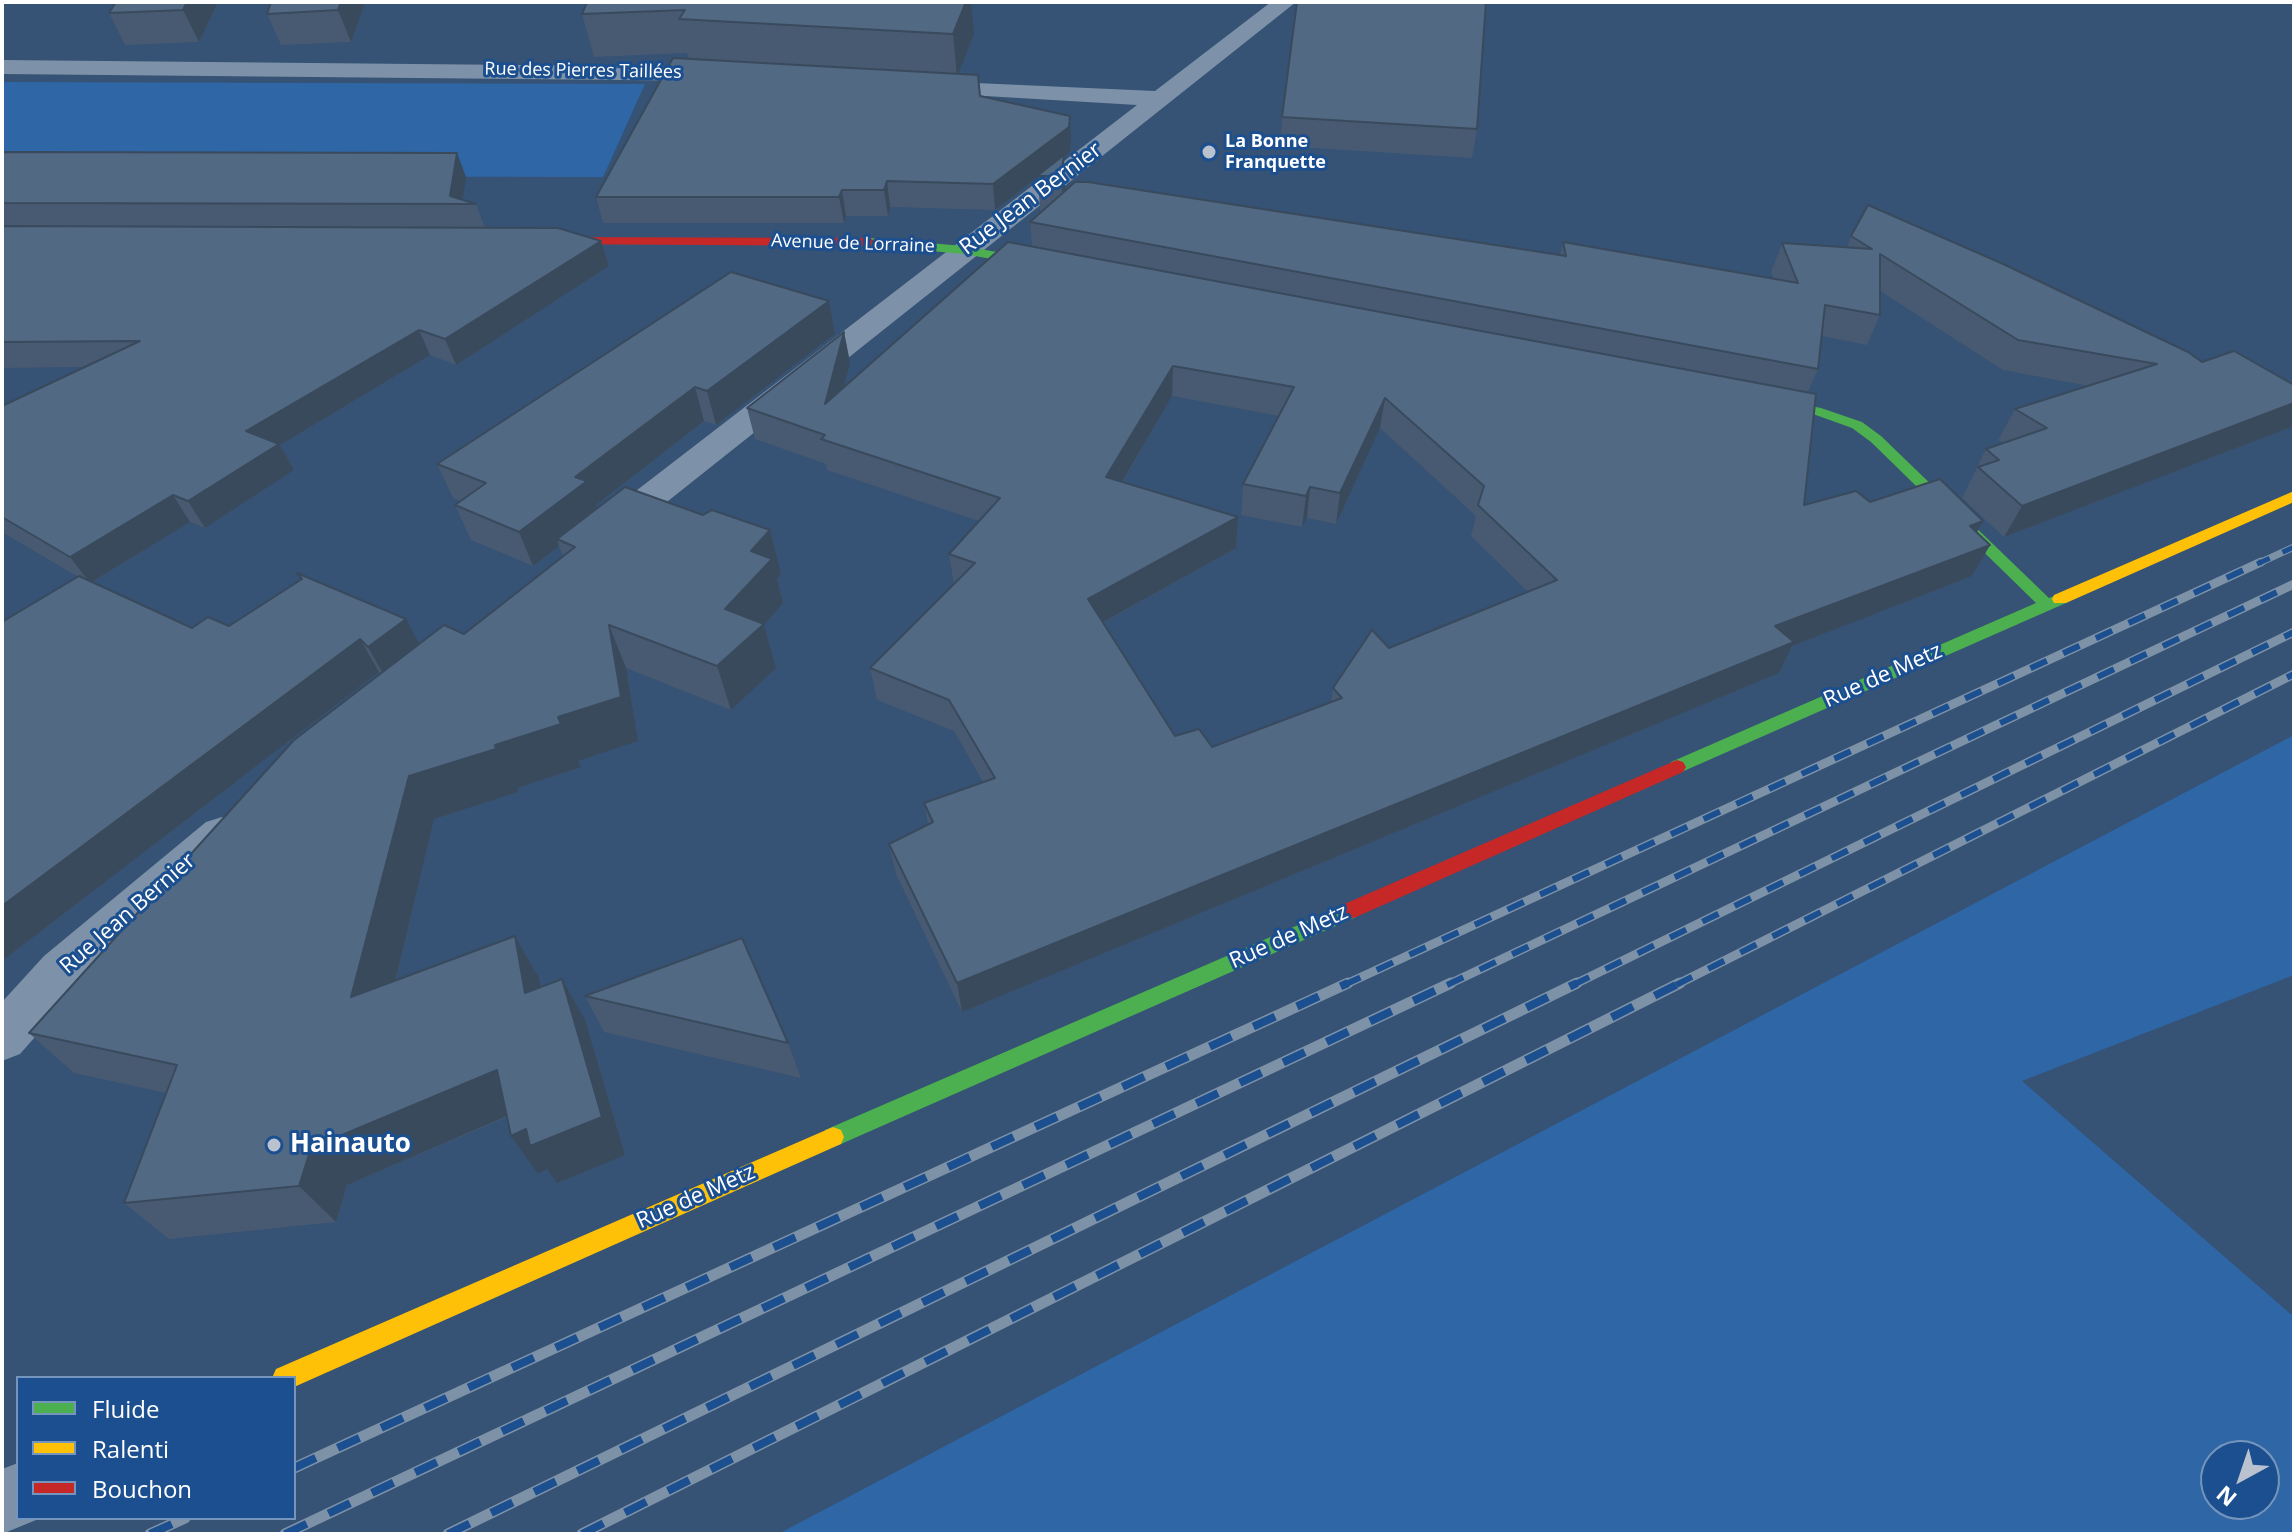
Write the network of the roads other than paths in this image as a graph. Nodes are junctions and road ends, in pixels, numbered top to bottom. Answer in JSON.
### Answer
{"nodes":[{"id":1,"x":1285,"y":2,"type":"edge"},
{"id":2,"x":2,"y":67,"type":"edge"},
{"id":3,"x":747,"y":75,"type":"edge"},
{"id":4,"x":894,"y":84,"type":"edge"},
{"id":5,"x":1163,"y":99,"type":"junction"},
{"id":6,"x":525,"y":241,"type":"edge"},
{"id":7,"x":964,"y":250,"type":"junction"},
{"id":8,"x":1073,"y":270,"type":"edge"},
{"id":9,"x":1738,"y":396,"type":"edge"},
{"id":10,"x":2294,"y":496,"type":"edge"},
{"id":11,"x":577,"y":554,"type":"edge"},
{"id":12,"x":2046,"y":604,"type":"junction"},
{"id":13,"x":253,"y":810,"type":"edge"},
{"id":14,"x":2,"y":1038,"type":"edge"},
{"id":15,"x":290,"y":1376,"type":"edge"}],
"edges":[{"from":1,"to":5,"type":"street","name":"Rue Jean Bernier"},
{"from":2,"to":3,"type":"street","name":"Rue des Pierres Taillées"},
{"from":4,"to":5,"type":"street"},
{"from":5,"to":7,"type":"street","name":"Rue Jean Bernier"},
{"from":6,"to":7,"type":"street","name":"Avenue de Lorraine"},
{"from":7,"to":8,"type":"street","name":"Avenue de Lorraine"},
{"from":7,"to":11,"type":"street","name":"Rue Jean Bernier"},
{"from":9,"to":12,"type":"street"},
{"from":10,"to":12,"type":"street","name":"Rue de Metz"},
{"from":12,"to":15,"type":"street","name":"Rue de Metz"},
{"from":13,"to":14,"type":"street","name":"Rue Jean Bernier"}]}
